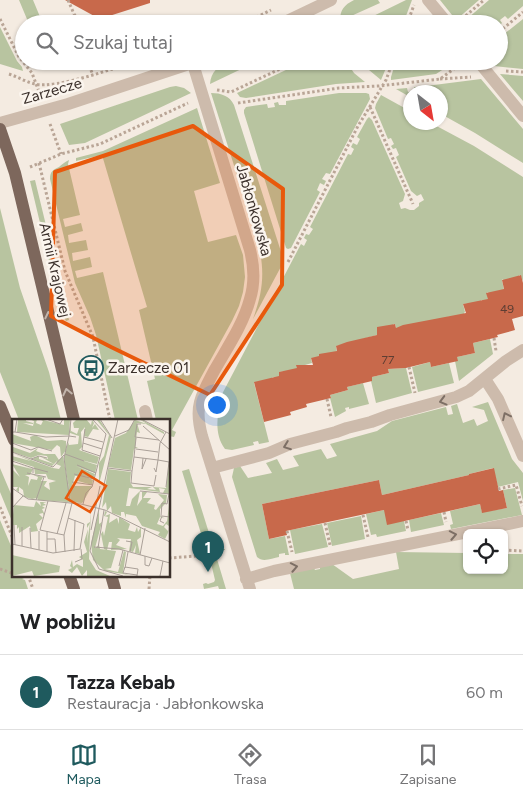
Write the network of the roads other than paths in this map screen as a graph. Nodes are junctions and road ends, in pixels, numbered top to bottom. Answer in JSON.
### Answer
{"nodes":[{"id":1,"x":331,"y":0,"type":"edge"},
{"id":2,"x":428,"y":0,"type":"edge"},
{"id":3,"x":300,"y":15,"type":"edge"},
{"id":4,"x":444,"y":15,"type":"edge"},
{"id":5,"x":171,"y":70,"type":"edge"},
{"id":6,"x":197,"y":70,"type":"edge"},
{"id":7,"x":486,"y":70,"type":"edge"},
{"id":8,"x":523,"y":116,"type":"edge"},
{"id":9,"x":0,"y":123,"type":"edge"},
{"id":10,"x":0,"y":129,"type":"edge"},
{"id":11,"x":523,"y":350,"type":"edge"},
{"id":12,"x":485,"y":379,"type":"junction"},
{"id":13,"x":0,"y":406,"type":"edge"},
{"id":14,"x":74,"y":419,"type":"edge"},
{"id":15,"x":12,"y":435,"type":"edge"},
{"id":16,"x":523,"y":456,"type":"edge"},
{"id":17,"x":212,"y":468,"type":"junction"},
{"id":18,"x":523,"y":521,"type":"edge"},
{"id":19,"x":69,"y":576,"type":"edge"},
{"id":20,"x":111,"y":576,"type":"edge"},
{"id":21,"x":248,"y":584,"type":"edge"},
{"id":22,"x":74,"y":589,"type":"edge"},
{"id":23,"x":115,"y":589,"type":"edge"}],
"edges":[{"from":1,"to":3,"type":"street"},
{"from":2,"to":4,"type":"street"},
{"from":5,"to":9,"type":"street","name":"Zarzecze"},
{"from":6,"to":17,"type":"street","name":"Jabłonkowska"},
{"from":7,"to":8,"type":"street"},
{"from":14,"to":10,"type":"main road","name":"Armii Krajowej","one_way":true},
{"from":11,"to":12,"type":"street"},
{"from":16,"to":12,"type":"street","one_way":true},
{"from":12,"to":17,"type":"street","one_way":true},
{"from":13,"to":15,"type":"main road"},
{"from":17,"to":21,"type":"street","name":"Jabłonkowska"},
{"from":21,"to":18,"type":"street","one_way":true},
{"from":19,"to":22,"type":"main road"},
{"from":20,"to":23,"type":"main road"}]}
